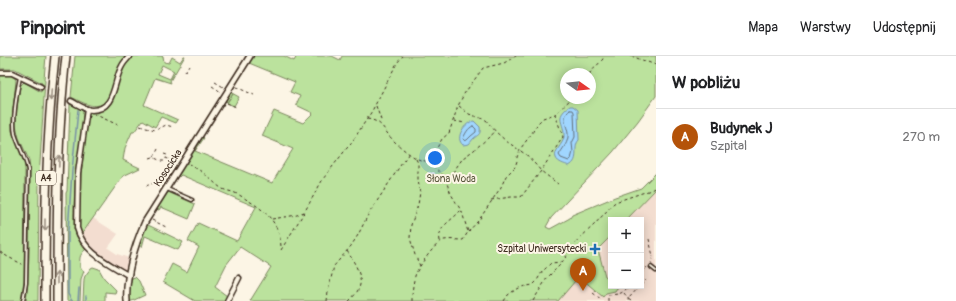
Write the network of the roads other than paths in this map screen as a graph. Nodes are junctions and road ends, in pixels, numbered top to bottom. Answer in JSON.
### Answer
{"nodes":[{"id":1,"x":55,"y":56,"type":"edge"},
{"id":2,"x":66,"y":56,"type":"edge"},
{"id":3,"x":130,"y":56,"type":"edge"},
{"id":4,"x":250,"y":56,"type":"edge"},
{"id":5,"x":0,"y":73,"type":"edge"},
{"id":6,"x":20,"y":76,"type":"junction"},
{"id":7,"x":41,"y":87,"type":"tunnel mouth"},
{"id":8,"x":71,"y":101,"type":"tunnel mouth"},
{"id":9,"x":87,"y":109,"type":"junction"},
{"id":10,"x":166,"y":188,"type":"junction"},
{"id":11,"x":192,"y":200,"type":"dead end"},
{"id":12,"x":651,"y":267,"type":"dead end"},
{"id":13,"x":656,"y":271,"type":"edge"},
{"id":14,"x":129,"y":274,"type":"junction"},
{"id":15,"x":239,"y":278,"type":"dead end"},
{"id":16,"x":23,"y":301,"type":"edge"},
{"id":17,"x":45,"y":301,"type":"edge"},
{"id":18,"x":57,"y":301,"type":"edge"},
{"id":19,"x":127,"y":301,"type":"edge"},
{"id":20,"x":227,"y":301,"type":"edge"}],
"edges":[{"from":1,"to":17,"type":"highway","number":"A4","one_way":true},
{"from":18,"to":2,"type":"highway","number":"A4","one_way":true},
{"from":3,"to":9,"type":"street"},
{"from":4,"to":10,"type":"street","name":"Kosocicka"},
{"from":5,"to":6,"type":"street"},
{"from":6,"to":7,"type":"street"},
{"from":6,"to":16,"type":"lane"},
{"from":8,"to":9,"type":"street"},
{"from":9,"to":14,"type":"street"},
{"from":10,"to":11,"type":"lane"},
{"from":10,"to":14,"type":"street","name":"Kosocicka"},
{"from":12,"to":13,"type":"lane"},
{"from":14,"to":19,"type":"street","name":"Kosocicka"},
{"from":15,"to":20,"type":"street"}]}
